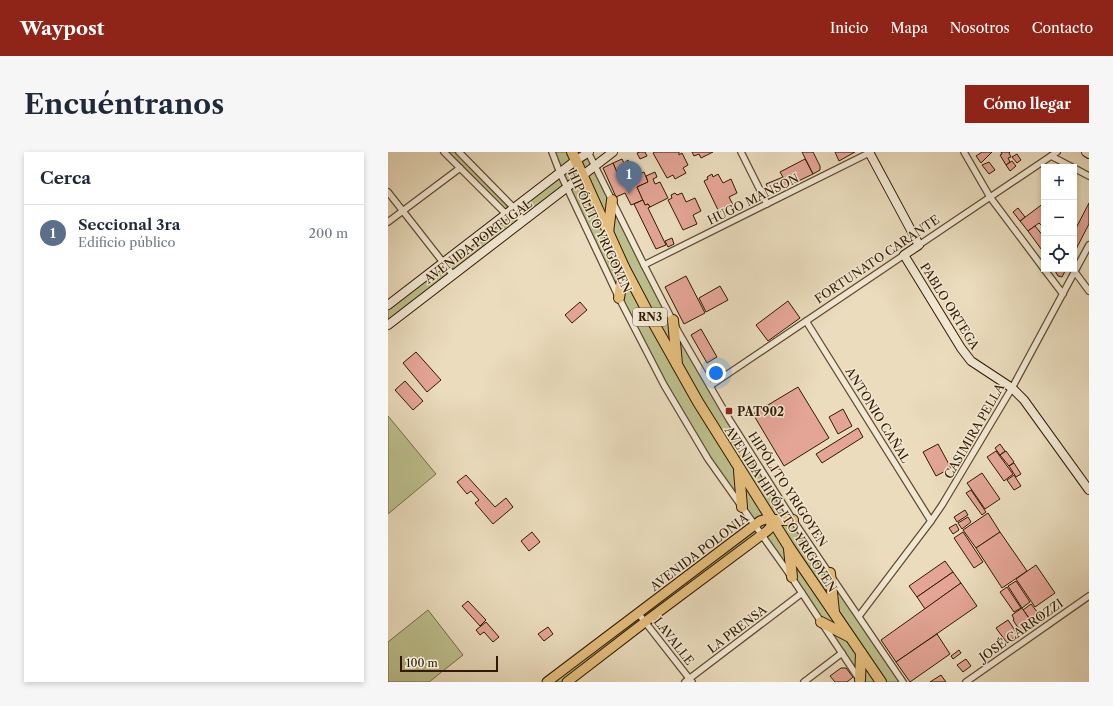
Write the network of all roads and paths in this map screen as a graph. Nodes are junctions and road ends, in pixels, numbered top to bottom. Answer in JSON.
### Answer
{"nodes":[{"id":1,"x":444,"y":152,"type":"edge"},
{"id":2,"x":459,"y":152,"type":"edge"},
{"id":3,"x":552,"y":152,"type":"edge"},
{"id":4,"x":589,"y":152,"type":"edge"},
{"id":5,"x":613,"y":152,"type":"edge"},
{"id":6,"x":741,"y":152,"type":"edge"},
{"id":7,"x":870,"y":152,"type":"edge"},
{"id":8,"x":964,"y":152,"type":"edge"},
{"id":9,"x":1057,"y":152,"type":"edge"},
{"id":10,"x":1086,"y":152,"type":"edge"},
{"id":11,"x":1089,"y":154,"type":"edge"},
{"id":12,"x":574,"y":156,"type":"edge"},
{"id":13,"x":1051,"y":156,"type":"junction"},
{"id":14,"x":1066,"y":164,"type":"edge"},
{"id":15,"x":595,"y":166,"type":"junction"},
{"id":16,"x":460,"y":168,"type":"junction"},
{"id":17,"x":1077,"y":170,"type":"edge"},
{"id":18,"x":560,"y":173,"type":"junction"},
{"id":19,"x":582,"y":176,"type":"junction"},
{"id":20,"x":1089,"y":176,"type":"edge"},
{"id":21,"x":567,"y":187,"type":"junction"},
{"id":22,"x":388,"y":192,"type":"edge"},
{"id":23,"x":990,"y":197,"type":"junction"},
{"id":24,"x":612,"y":200,"type":"junction"},
{"id":25,"x":767,"y":204,"type":"junction"},
{"id":26,"x":514,"y":208,"type":"junction"},
{"id":27,"x":403,"y":211,"type":"junction"},
{"id":28,"x":506,"y":214,"type":"junction"},
{"id":29,"x":527,"y":219,"type":"junction"},
{"id":30,"x":388,"y":222,"type":"edge"},
{"id":31,"x":608,"y":233,"type":"junction"},
{"id":32,"x":919,"y":245,"type":"junction"},
{"id":33,"x":1089,"y":245,"type":"edge"},
{"id":34,"x":904,"y":255,"type":"junction"},
{"id":35,"x":444,"y":263,"type":"junction"},
{"id":36,"x":644,"y":265,"type":"junction"},
{"id":37,"x":1041,"y":265,"type":"edge"},
{"id":38,"x":624,"y":267,"type":"junction"},
{"id":39,"x":1077,"y":268,"type":"edge"},
{"id":40,"x":1046,"y":272,"type":"edge"},
{"id":41,"x":1075,"y":272,"type":"joint"},
{"id":42,"x":453,"y":275,"type":"junction"},
{"id":43,"x":1089,"y":291,"type":"edge"},
{"id":44,"x":1063,"y":294,"type":"junction"},
{"id":45,"x":619,"y":298,"type":"junction"},
{"id":46,"x":388,"y":305,"type":"edge"},
{"id":47,"x":673,"y":320,"type":"junction"},
{"id":48,"x":806,"y":321,"type":"junction"},
{"id":49,"x":388,"y":325,"type":"edge"},
{"id":50,"x":678,"y":368,"type":"junction"},
{"id":51,"x":710,"y":386,"type":"junction"},
{"id":52,"x":1012,"y":388,"type":"junction"},
{"id":53,"x":738,"y":469,"type":"junction"},
{"id":54,"x":1089,"y":490,"type":"edge"},
{"id":55,"x":742,"y":507,"type":"junction"},
{"id":56,"x":772,"y":520,"type":"junction"},
{"id":57,"x":793,"y":520,"type":"junction"},
{"id":58,"x":932,"y":521,"type":"junction"},
{"id":59,"x":755,"y":525,"type":"junction"},
{"id":60,"x":762,"y":535,"type":"junction"},
{"id":61,"x":789,"y":547,"type":"junction"},
{"id":62,"x":830,"y":573,"type":"junction"},
{"id":63,"x":792,"y":577,"type":"junction"},
{"id":64,"x":802,"y":593,"type":"junction"},
{"id":65,"x":1089,"y":596,"type":"edge"},
{"id":66,"x":638,"y":613,"type":"junction"},
{"id":67,"x":834,"y":614,"type":"junction"},
{"id":68,"x":859,"y":616,"type":"junction"},
{"id":69,"x":645,"y":622,"type":"junction"},
{"id":70,"x":821,"y":622,"type":"junction"},
{"id":71,"x":850,"y":637,"type":"junction"},
{"id":72,"x":842,"y":653,"type":"junction"},
{"id":73,"x":861,"y":653,"type":"junction"},
{"id":74,"x":688,"y":681,"type":"edge"},
{"id":75,"x":860,"y":681,"type":"edge"},
{"id":76,"x":547,"y":682,"type":"edge"},
{"id":77,"x":567,"y":682,"type":"edge"},
{"id":78,"x":804,"y":682,"type":"edge"},
{"id":79,"x":881,"y":682,"type":"edge"},
{"id":80,"x":903,"y":682,"type":"edge"},
{"id":81,"x":966,"y":682,"type":"edge"}],
"edges":[{"from":1,"to":16,"type":"street"},
{"from":2,"to":26,"type":"street"},
{"from":3,"to":18,"type":"street","name":"HIPÓLITO YRIGOYEN"},
{"from":4,"to":12,"type":"main road","name":"AVENIDA PORTUGAL"},
{"from":4,"to":15,"type":"street","name":"HIPÓLITO YRIGOYEN"},
{"from":5,"to":15,"type":"main road","name":"AVENIDA PORTUGAL"},
{"from":6,"to":25,"type":"street"},
{"from":7,"to":25,"type":"street","name":"HUGO MANSON"},
{"from":7,"to":32,"type":"main road"},
{"from":8,"to":23,"type":"street"},
{"from":9,"to":13,"type":"street","name":"FORTUNATO CARANTE"},
{"from":10,"to":11,"type":"main road"},
{"from":12,"to":18,"type":"main road","name":"AVENIDA PORTUGAL"},
{"from":12,"to":19,"type":"highway","name":"AVENIDA HIPÓLITO YRIGOYEN","number":"RN3"},
{"from":13,"to":14,"type":"street"},
{"from":13,"to":23,"type":"street","name":"FORTUNATO CARANTE"},
{"from":15,"to":19,"type":"main road","name":"AVENIDA PORTUGAL"},
{"from":15,"to":24,"type":"street","name":"HIPÓLITO YRIGOYEN"},
{"from":16,"to":27,"type":"street"},
{"from":16,"to":28,"type":"street"},
{"from":17,"to":20,"type":"street"},
{"from":18,"to":21,"type":"street","name":"HIPÓLITO YRIGOYEN"},
{"from":18,"to":26,"type":"main road","name":"AVENIDA PORTUGAL"},
{"from":19,"to":21,"type":"main road","name":"AVENIDA PORTUGAL"},
{"from":19,"to":31,"type":"highway","name":"AVENIDA HIPÓLITO YRIGOYEN","number":"RN3"},
{"from":21,"to":29,"type":"main road","name":"AVENIDA PORTUGAL"},
{"from":21,"to":45,"type":"street","name":"HIPÓLITO YRIGOYEN"},
{"from":22,"to":27,"type":"street"},
{"from":23,"to":32,"type":"street","name":"FORTUNATO CARANTE"},
{"from":23,"to":37,"type":"street"},
{"from":24,"to":31,"type":"highway"},
{"from":24,"to":36,"type":"street","name":"HIPÓLITO YRIGOYEN"},
{"from":25,"to":36,"type":"street","name":"HUGO MANSON"},
{"from":26,"to":28,"type":"main road","name":"AVENIDA PORTUGAL"},
{"from":27,"to":30,"type":"street"},
{"from":27,"to":35,"type":"street"},
{"from":28,"to":29,"type":"street"},
{"from":28,"to":35,"type":"main road","name":"AVENIDA PORTUGAL"},
{"from":29,"to":42,"type":"main road","name":"AVENIDA PORTUGAL"},
{"from":31,"to":38,"type":"highway","name":"AVENIDA HIPÓLITO YRIGOYEN","number":"RN3"},
{"from":32,"to":34,"type":"main road","name":"FORTUNATO CARANTE"},
{"from":33,"to":39,"type":"street","name":"CASIMIRA PELLA"},
{"from":34,"to":48,"type":"street","name":"FORTUNATO CARANTE"},
{"from":34,"to":52,"type":"main road","name":"PABLO ORTEGA"},
{"from":35,"to":42,"type":"street"},
{"from":35,"to":46,"type":"main road","name":"AVENIDA PORTUGAL"},
{"from":36,"to":47,"type":"street","name":"HIPÓLITO YRIGOYEN"},
{"from":38,"to":45,"type":"highway"},
{"from":38,"to":50,"type":"highway","name":"AVENIDA HIPÓLITO YRIGOYEN","number":"RN3"},
{"from":40,"to":44,"type":"street"},
{"from":41,"to":43,"type":"street"},
{"from":41,"to":44,"type":"street","name":"CASIMIRA PELLA"},
{"from":42,"to":49,"type":"main road","name":"AVENIDA PORTUGAL"},
{"from":44,"to":52,"type":"street","name":"CASIMIRA PELLA"},
{"from":45,"to":55,"type":"street","name":"HIPÓLITO YRIGOYEN"},
{"from":47,"to":50,"type":"highway"},
{"from":47,"to":51,"type":"street","name":"HIPÓLITO YRIGOYEN"},
{"from":48,"to":51,"type":"street","name":"FORTUNATO CARANTE"},
{"from":48,"to":58,"type":"street","name":"ANTONIO CAÑAL"},
{"from":50,"to":53,"type":"highway","name":"AVENIDA HIPÓLITO YRIGOYEN","number":"RN3"},
{"from":51,"to":57,"type":"street","name":"HIPÓLITO YRIGOYEN"},
{"from":52,"to":54,"type":"main road","name":"PABLO ORTEGA"},
{"from":52,"to":58,"type":"street","name":"CASIMIRA PELLA"},
{"from":53,"to":55,"type":"highway"},
{"from":53,"to":56,"type":"highway","name":"AVENIDA HIPÓLITO YRIGOYEN","number":"RN3"},
{"from":55,"to":59,"type":"street","name":"HIPÓLITO YRIGOYEN"},
{"from":56,"to":57,"type":"highway"},
{"from":56,"to":59,"type":"main road","name":"AVENIDA POLONIA"},
{"from":56,"to":60,"type":"main road","name":"AVENIDA POLONIA"},
{"from":56,"to":61,"type":"highway","name":"AVENIDA HIPÓLITO YRIGOYEN","number":"RN3"},
{"from":57,"to":62,"type":"street","name":"HIPÓLITO YRIGOYEN"},
{"from":58,"to":68,"type":"street","name":"CASIMIRA PELLA"},
{"from":59,"to":60,"type":"street","name":"HIPÓLITO YRIGOYEN"},
{"from":59,"to":66,"type":"main road","name":"AVENIDA POLONIA"},
{"from":60,"to":63,"type":"street","name":"HIPÓLITO YRIGOYEN"},
{"from":60,"to":69,"type":"main road","name":"AVENIDA POLONIA"},
{"from":61,"to":63,"type":"highway"},
{"from":61,"to":67,"type":"highway","name":"AVENIDA HIPÓLITO YRIGOYEN","number":"RN3"},
{"from":62,"to":67,"type":"highway"},
{"from":62,"to":68,"type":"street","name":"HIPÓLITO YRIGOYEN"},
{"from":63,"to":64,"type":"street","name":"HIPÓLITO YRIGOYEN"},
{"from":64,"to":70,"type":"street","name":"HIPÓLITO YRIGOYEN"},
{"from":64,"to":74,"type":"street","name":"LA PRENSA"},
{"from":65,"to":81,"type":"street","name":"JOSÉ CARROZZI"},
{"from":66,"to":69,"type":"street","name":"LAVALLE"},
{"from":66,"to":76,"type":"main road","name":"AVENIDA POLONIA"},
{"from":67,"to":71,"type":"highway","name":"AVENIDA HIPÓLITO YRIGOYEN","number":"RN3"},
{"from":68,"to":80,"type":"street","name":"HIPÓLITO YRIGOYEN"},
{"from":69,"to":74,"type":"street","name":"LAVALLE"},
{"from":69,"to":77,"type":"main road","name":"AVENIDA POLONIA"},
{"from":70,"to":71,"type":"highway"},
{"from":70,"to":72,"type":"street","name":"HIPÓLITO YRIGOYEN"},
{"from":71,"to":73,"type":"highway","name":"AVENIDA HIPÓLITO YRIGOYEN","number":"RN3"},
{"from":72,"to":75,"type":"street","name":"HIPÓLITO YRIGOYEN"},
{"from":72,"to":78,"type":"street"},
{"from":73,"to":75,"type":"highway"},
{"from":73,"to":79,"type":"highway","name":"AVENIDA HIPÓLITO YRIGOYEN","number":"RN3"}]}
